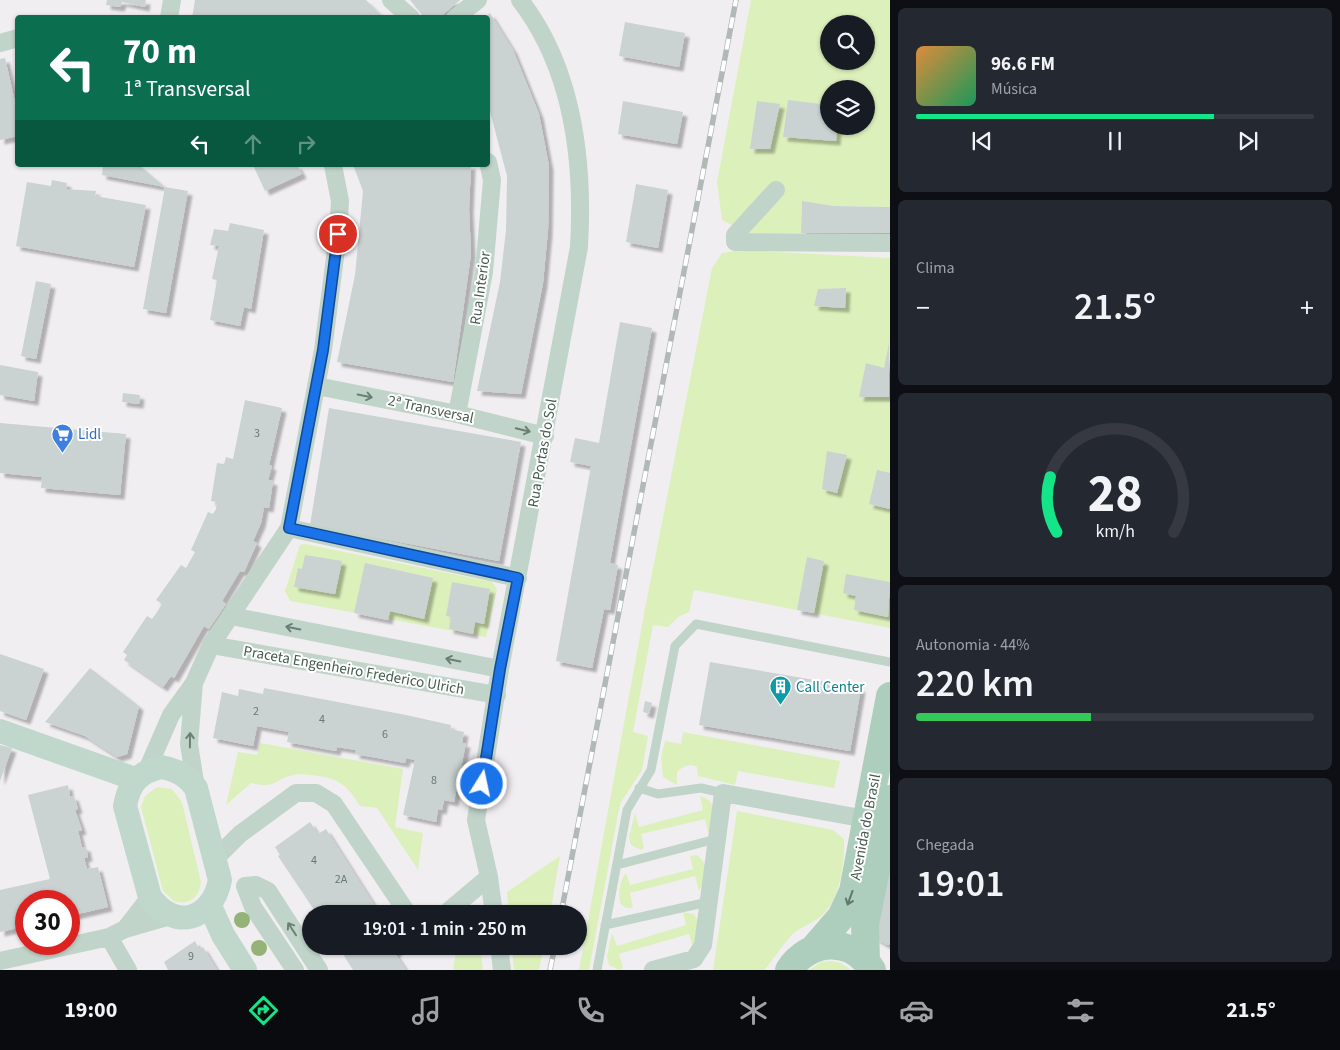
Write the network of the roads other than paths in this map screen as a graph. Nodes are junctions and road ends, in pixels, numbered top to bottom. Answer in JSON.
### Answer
{"nodes":[{"id":1,"x":172,"y":0,"type":"edge"},
{"id":2,"x":391,"y":0,"type":"edge"},
{"id":3,"x":478,"y":0,"type":"edge"},
{"id":4,"x":520,"y":0,"type":"edge"},
{"id":5,"x":170,"y":15,"type":"edge"},
{"id":6,"x":408,"y":15,"type":"edge"},
{"id":7,"x":459,"y":15,"type":"edge"},
{"id":8,"x":15,"y":39,"type":"edge"},
{"id":9,"x":0,"y":43,"type":"edge"},
{"id":10,"x":333,"y":167,"type":"edge"},
{"id":11,"x":489,"y":167,"type":"edge"},
{"id":12,"x":776,"y":190,"type":"dead end"},
{"id":13,"x":890,"y":243,"type":"edge"},
{"id":14,"x":317,"y":386,"type":"junction"},
{"id":15,"x":457,"y":414,"type":"junction"},
{"id":16,"x":545,"y":436,"type":"junction"},
{"id":17,"x":289,"y":528,"type":"junction"},
{"id":18,"x":518,"y":578,"type":"junction"},
{"id":19,"x":231,"y":616,"type":"junction"},
{"id":20,"x":211,"y":645,"type":"junction"},
{"id":21,"x":890,"y":662,"type":"edge"},
{"id":22,"x":500,"y":669,"type":"junction"},
{"id":23,"x":194,"y":683,"type":"junction"},
{"id":24,"x":497,"y":695,"type":"junction"},
{"id":25,"x":890,"y":696,"type":"edge"},
{"id":26,"x":0,"y":731,"type":"edge"},
{"id":27,"x":136,"y":780,"type":"junction"},
{"id":28,"x":196,"y":788,"type":"junction"},
{"id":29,"x":639,"y":788,"type":"junction"},
{"id":30,"x":723,"y":793,"type":"junction"},
{"id":31,"x":890,"y":799,"type":"edge"},
{"id":32,"x":866,"y":819,"type":"junction"},
{"id":33,"x":207,"y":832,"type":"junction"},
{"id":34,"x":240,"y":834,"type":"junction"},
{"id":35,"x":716,"y":839,"type":"junction"},
{"id":36,"x":617,"y":865,"type":"junction"},
{"id":37,"x":217,"y":870,"type":"junction"},
{"id":38,"x":489,"y":877,"type":"junction"},
{"id":39,"x":245,"y":886,"type":"junction"},
{"id":40,"x":150,"y":897,"type":"junction"},
{"id":41,"x":708,"y":902,"type":"junction"},
{"id":42,"x":402,"y":905,"type":"edge"},
{"id":43,"x":456,"y":905,"type":"edge"},
{"id":44,"x":493,"y":905,"type":"edge"},
{"id":45,"x":210,"y":906,"type":"junction"},
{"id":46,"x":177,"y":917,"type":"junction"},
{"id":47,"x":605,"y":925,"type":"junction"},
{"id":48,"x":117,"y":933,"type":"junction"},
{"id":49,"x":223,"y":936,"type":"junction"},
{"id":50,"x":815,"y":947,"type":"junction"},
{"id":51,"x":500,"y":955,"type":"edge"},
{"id":52,"x":0,"y":961,"type":"edge"},
{"id":53,"x":869,"y":965,"type":"edge"},
{"id":54,"x":128,"y":970,"type":"edge"},
{"id":55,"x":245,"y":970,"type":"edge"},
{"id":56,"x":295,"y":970,"type":"edge"},
{"id":57,"x":319,"y":970,"type":"edge"},
{"id":58,"x":502,"y":970,"type":"edge"},
{"id":59,"x":597,"y":970,"type":"edge"},
{"id":60,"x":653,"y":970,"type":"edge"},
{"id":61,"x":789,"y":970,"type":"edge"}],
"edges":[{"from":1,"to":5,"type":"street"},
{"from":2,"to":6,"type":"street"},
{"from":3,"to":7,"type":"street"},
{"from":4,"to":16,"type":"street","name":"Rua Portas do Sol"},
{"from":8,"to":9,"type":"street"},
{"from":10,"to":14,"type":"street"},
{"from":11,"to":15,"type":"street","name":"Rua Interior"},
{"from":12,"to":13,"type":"street"},
{"from":14,"to":15,"type":"street","name":"2ª Transversal","one_way":true},
{"from":14,"to":17,"type":"street"},
{"from":15,"to":16,"type":"street","name":"2ª Transversal","one_way":true},
{"from":16,"to":18,"type":"street","name":"Rua Portas do Sol"},
{"from":17,"to":18,"type":"street"},
{"from":17,"to":19,"type":"street"},
{"from":18,"to":22,"type":"street","name":"Rua Portas do Sol"},
{"from":19,"to":20,"type":"street"},
{"from":22,"to":19,"type":"street","name":"Praceta Engenheiro Frederico Ulrich","one_way":true},
{"from":20,"to":23,"type":"street"},
{"from":20,"to":24,"type":"street","name":"Praceta Engenheiro Frederico Ulrich"},
{"from":21,"to":29,"type":"lane"},
{"from":22,"to":24,"type":"street","name":"Rua Portas do Sol"},
{"from":23,"to":27,"type":"street"},
{"from":28,"to":23,"type":"street","one_way":true},
{"from":24,"to":38,"type":"street","name":"Rua Portas do Sol"},
{"from":25,"to":32,"type":"main road","name":"Avenida do Brasil"},
{"from":26,"to":27,"type":"main road"},
{"from":27,"to":28,"type":"main road"},
{"from":27,"to":40,"type":"main road"},
{"from":28,"to":33,"type":"main road"},
{"from":29,"to":30,"type":"lane"},
{"from":29,"to":36,"type":"lane"},
{"from":30,"to":32,"type":"street"},
{"from":30,"to":35,"type":"street"},
{"from":31,"to":53,"type":"main road","name":"Avenida do Brasil"},
{"from":32,"to":50,"type":"main road","name":"Avenida do Brasil","one_way":true},
{"from":33,"to":34,"type":"street"},
{"from":33,"to":37,"type":"main road"},
{"from":34,"to":37,"type":"street"},
{"from":34,"to":42,"type":"street"},
{"from":35,"to":36,"type":"lane"},
{"from":35,"to":41,"type":"street"},
{"from":36,"to":47,"type":"lane"},
{"from":37,"to":39,"type":"street"},
{"from":37,"to":45,"type":"main road"},
{"from":38,"to":43,"type":"street"},
{"from":38,"to":44,"type":"street","name":"Rua Portas do Sol"},
{"from":39,"to":56,"type":"street"},
{"from":57,"to":39,"type":"street","one_way":true},
{"from":40,"to":46,"type":"main road"},
{"from":40,"to":48,"type":"street"},
{"from":41,"to":47,"type":"lane"},
{"from":41,"to":60,"type":"street"},
{"from":45,"to":46,"type":"main road"},
{"from":45,"to":49,"type":"main road"},
{"from":46,"to":48,"type":"street"},
{"from":46,"to":49,"type":"main road"},
{"from":47,"to":59,"type":"lane"},
{"from":48,"to":52,"type":"street"},
{"from":48,"to":54,"type":"street"},
{"from":49,"to":55,"type":"main road"},
{"from":50,"to":53,"type":"main road"},
{"from":50,"to":61,"type":"main road","name":"Avenida do Brasil"},
{"from":51,"to":58,"type":"street"}]}
